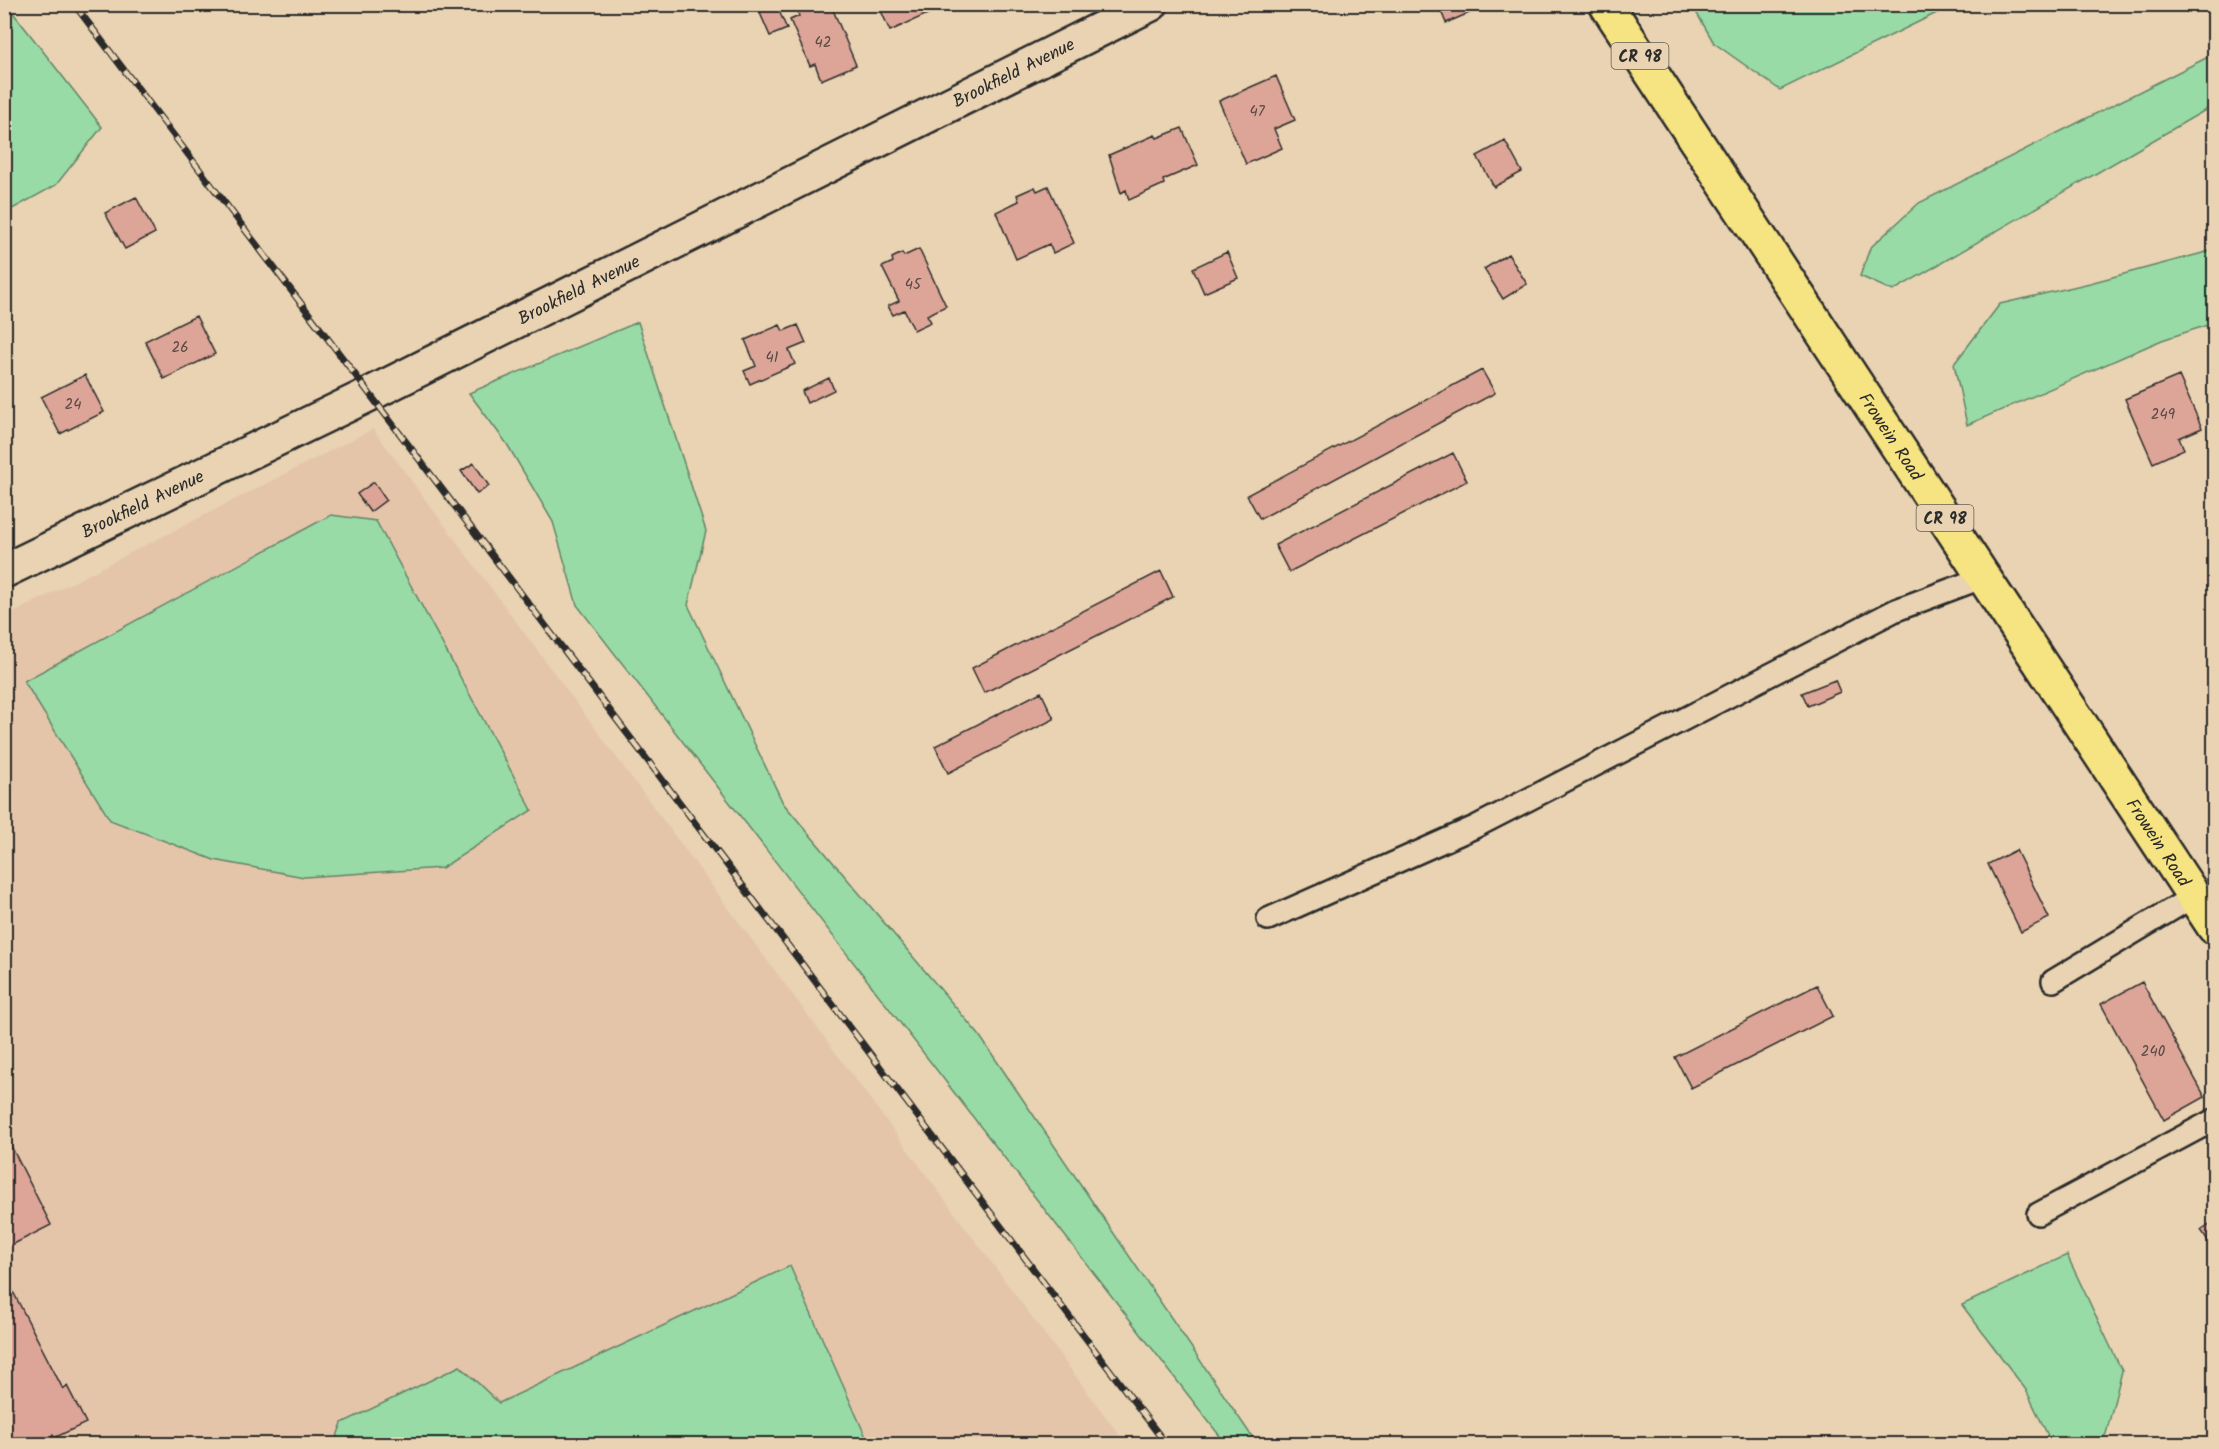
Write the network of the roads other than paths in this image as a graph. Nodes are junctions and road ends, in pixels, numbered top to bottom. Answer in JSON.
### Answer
{"nodes":[{"id":1,"x":1151,"y":4,"type":"edge"},
{"id":2,"x":1606,"y":4,"type":"edge"},
{"id":3,"x":4,"y":571,"type":"edge"},
{"id":4,"x":1984,"y":577,"type":"junction"},
{"id":5,"x":2194,"y":896,"type":"junction"},
{"id":6,"x":1268,"y":919,"type":"dead end"},
{"id":7,"x":2214,"y":927,"type":"edge"},
{"id":8,"x":2052,"y":981,"type":"dead end"},
{"id":9,"x":2214,"y":1120,"type":"edge"},
{"id":10,"x":2038,"y":1214,"type":"dead end"}],
"edges":[{"from":1,"to":3,"type":"main road","name":"Brookfield Avenue"},
{"from":2,"to":4,"type":"main road","name":"Frowein Road","number":"CR 98"},
{"from":4,"to":5,"type":"main road","name":"Frowein Road","number":"CR 98"},
{"from":4,"to":6,"type":"lane"},
{"from":5,"to":7,"type":"main road","name":"Frowein Road","number":"CR 98"},
{"from":5,"to":8,"type":"lane"},
{"from":9,"to":10,"type":"lane"}]}
